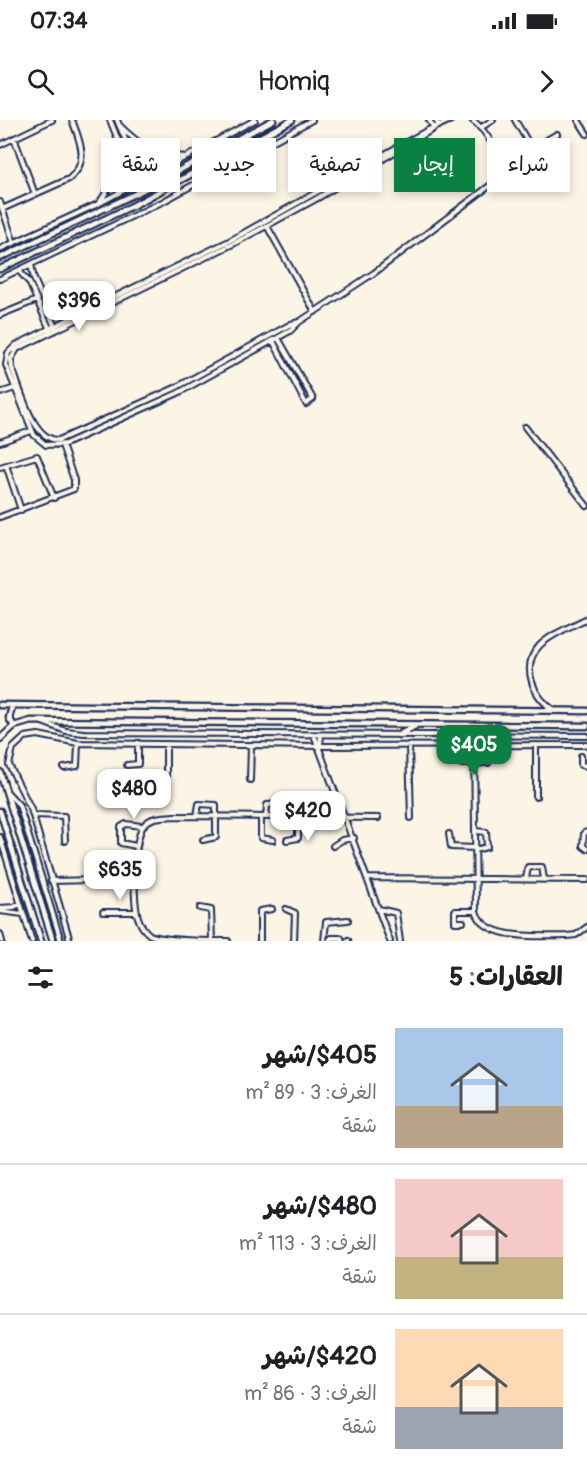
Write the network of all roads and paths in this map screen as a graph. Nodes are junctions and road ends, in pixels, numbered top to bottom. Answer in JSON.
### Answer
{"nodes":[{"id":1,"x":52,"y":120,"type":"edge"},
{"id":2,"x":72,"y":120,"type":"edge"},
{"id":3,"x":110,"y":120,"type":"edge"},
{"id":4,"x":255,"y":120,"type":"edge"},
{"id":5,"x":292,"y":120,"type":"edge"},
{"id":6,"x":312,"y":120,"type":"edge"},
{"id":7,"x":429,"y":120,"type":"edge"},
{"id":8,"x":436,"y":120,"type":"edge"},
{"id":9,"x":451,"y":120,"type":"edge"},
{"id":10,"x":472,"y":120,"type":"edge"},
{"id":11,"x":493,"y":120,"type":"edge"},
{"id":12,"x":515,"y":120,"type":"edge"},
{"id":13,"x":578,"y":120,"type":"edge"},
{"id":14,"x":118,"y":122,"type":"edge"},
{"id":15,"x":271,"y":122,"type":"edge"},
{"id":16,"x":436,"y":128,"type":"junction"},
{"id":17,"x":480,"y":128,"type":"junction"},
{"id":18,"x":258,"y":129,"type":"junction"},
{"id":19,"x":273,"y":131,"type":"junction"},
{"id":20,"x":558,"y":134,"type":"dead end"},
{"id":21,"x":587,"y":134,"type":"edge"},
{"id":22,"x":263,"y":137,"type":"junction"},
{"id":23,"x":14,"y":138,"type":"junction"},
{"id":24,"x":117,"y":138,"type":"edge"},
{"id":25,"x":125,"y":138,"type":"edge"},
{"id":26,"x":223,"y":138,"type":"edge"},
{"id":27,"x":242,"y":138,"type":"edge"},
{"id":28,"x":526,"y":138,"type":"edge"},
{"id":29,"x":551,"y":138,"type":"edge"},
{"id":30,"x":0,"y":145,"type":"edge"},
{"id":31,"x":192,"y":155,"type":"edge"},
{"id":32,"x":189,"y":157,"type":"junction"},
{"id":33,"x":180,"y":162,"type":"edge"},
{"id":34,"x":192,"y":165,"type":"edge"},
{"id":35,"x":106,"y":192,"type":"edge"},
{"id":36,"x":122,"y":192,"type":"edge"},
{"id":37,"x":35,"y":194,"type":"junction"},
{"id":38,"x":315,"y":197,"type":"junction"},
{"id":39,"x":0,"y":202,"type":"edge"},
{"id":40,"x":98,"y":204,"type":"junction"},
{"id":41,"x":2,"y":209,"type":"junction"},
{"id":42,"x":267,"y":226,"type":"junction"},
{"id":43,"x":232,"y":242,"type":"junction"},
{"id":44,"x":14,"y":243,"type":"junction"},
{"id":45,"x":0,"y":249,"type":"edge"},
{"id":46,"x":0,"y":258,"type":"edge"},
{"id":47,"x":31,"y":265,"type":"junction"},
{"id":48,"x":186,"y":266,"type":"junction"},
{"id":49,"x":0,"y":269,"type":"edge"},
{"id":50,"x":19,"y":271,"type":"junction"},
{"id":51,"x":33,"y":277,"type":"junction"},
{"id":52,"x":0,"y":279,"type":"edge"},
{"id":53,"x":27,"y":279,"type":"junction"},
{"id":54,"x":36,"y":291,"type":"junction"},
{"id":55,"x":37,"y":300,"type":"junction"},
{"id":56,"x":315,"y":312,"type":"junction"},
{"id":57,"x":0,"y":315,"type":"edge"},
{"id":58,"x":299,"y":322,"type":"junction"},
{"id":59,"x":51,"y":330,"type":"junction"},
{"id":60,"x":278,"y":338,"type":"junction"},
{"id":61,"x":273,"y":341,"type":"junction"},
{"id":62,"x":248,"y":352,"type":"junction"},
{"id":63,"x":7,"y":368,"type":"junction"},
{"id":64,"x":0,"y":370,"type":"edge"},
{"id":65,"x":15,"y":388,"type":"junction"},
{"id":66,"x":0,"y":393,"type":"edge"},
{"id":67,"x":525,"y":427,"type":"dead end"},
{"id":68,"x":32,"y":431,"type":"junction"},
{"id":69,"x":83,"y":433,"type":"junction"},
{"id":70,"x":0,"y":442,"type":"edge"},
{"id":71,"x":62,"y":445,"type":"junction"},
{"id":72,"x":6,"y":465,"type":"junction"},
{"id":73,"x":0,"y":467,"type":"edge"},
{"id":74,"x":54,"y":498,"type":"junction"},
{"id":75,"x":587,"y":506,"type":"edge"},
{"id":76,"x":21,"y":510,"type":"junction"},
{"id":77,"x":0,"y":517,"type":"edge"},
{"id":78,"x":587,"y":618,"type":"edge"},
{"id":79,"x":0,"y":705,"type":"edge"},
{"id":80,"x":12,"y":707,"type":"junction"},
{"id":81,"x":556,"y":711,"type":"junction"},
{"id":82,"x":587,"y":711,"type":"edge"},
{"id":83,"x":42,"y":721,"type":"junction"},
{"id":84,"x":415,"y":725,"type":"junction"},
{"id":85,"x":14,"y":726,"type":"junction"},
{"id":86,"x":587,"y":726,"type":"edge"},
{"id":87,"x":314,"y":735,"type":"junction"},
{"id":88,"x":321,"y":735,"type":"junction"},
{"id":89,"x":399,"y":735,"type":"junction"},
{"id":90,"x":587,"y":736,"type":"edge"},
{"id":91,"x":0,"y":739,"type":"edge"},
{"id":92,"x":78,"y":743,"type":"junction"},
{"id":93,"x":138,"y":743,"type":"junction"},
{"id":94,"x":166,"y":744,"type":"junction"},
{"id":95,"x":474,"y":744,"type":"junction"},
{"id":96,"x":251,"y":745,"type":"junction"},
{"id":97,"x":409,"y":745,"type":"junction"},
{"id":98,"x":536,"y":745,"type":"junction"},
{"id":99,"x":587,"y":745,"type":"edge"},
{"id":100,"x":320,"y":746,"type":"junction"},
{"id":101,"x":461,"y":751,"type":"dead end"},
{"id":102,"x":488,"y":751,"type":"dead end"},
{"id":103,"x":581,"y":756,"type":"dead end"},
{"id":104,"x":127,"y":765,"type":"dead end"},
{"id":105,"x":474,"y":765,"type":"junction"},
{"id":106,"x":587,"y":766,"type":"edge"},
{"id":107,"x":64,"y":768,"type":"dead end"},
{"id":108,"x":0,"y":772,"type":"edge"},
{"id":109,"x":166,"y":780,"type":"dead end"},
{"id":110,"x":250,"y":780,"type":"dead end"},
{"id":111,"x":6,"y":790,"type":"junction"},
{"id":112,"x":536,"y":797,"type":"dead end"},
{"id":113,"x":0,"y":812,"type":"edge"},
{"id":114,"x":33,"y":815,"type":"junction"},
{"id":115,"x":197,"y":816,"type":"junction"},
{"id":116,"x":216,"y":816,"type":"junction"},
{"id":117,"x":264,"y":817,"type":"junction"},
{"id":118,"x":285,"y":817,"type":"junction"},
{"id":119,"x":298,"y":817,"type":"junction"},
{"id":120,"x":346,"y":817,"type":"junction"},
{"id":121,"x":378,"y":818,"type":"dead end"},
{"id":122,"x":411,"y":818,"type":"dead end"},
{"id":123,"x":142,"y":826,"type":"junction"},
{"id":124,"x":475,"y":831,"type":"junction"},
{"id":125,"x":587,"y":832,"type":"edge"},
{"id":126,"x":449,"y":834,"type":"dead end"},
{"id":127,"x":0,"y":837,"type":"edge"},
{"id":128,"x":354,"y":838,"type":"junction"},
{"id":129,"x":203,"y":840,"type":"dead end"},
{"id":130,"x":273,"y":840,"type":"dead end"},
{"id":131,"x":287,"y":840,"type":"dead end"},
{"id":132,"x":66,"y":841,"type":"dead end"},
{"id":133,"x":136,"y":846,"type":"junction"},
{"id":134,"x":333,"y":846,"type":"dead end"},
{"id":135,"x":475,"y":849,"type":"junction"},
{"id":136,"x":587,"y":849,"type":"edge"},
{"id":137,"x":368,"y":878,"type":"junction"},
{"id":138,"x":136,"y":879,"type":"junction"},
{"id":139,"x":476,"y":879,"type":"junction"},
{"id":140,"x":526,"y":879,"type":"junction"},
{"id":141,"x":544,"y":879,"type":"junction"},
{"id":142,"x":587,"y":880,"type":"edge"},
{"id":143,"x":51,"y":881,"type":"junction"},
{"id":144,"x":20,"y":904,"type":"junction"},
{"id":145,"x":200,"y":908,"type":"dead end"},
{"id":146,"x":0,"y":909,"type":"edge"},
{"id":147,"x":272,"y":909,"type":"dead end"},
{"id":148,"x":286,"y":909,"type":"dead end"},
{"id":149,"x":379,"y":909,"type":"junction"},
{"id":150,"x":476,"y":911,"type":"junction"},
{"id":151,"x":103,"y":912,"type":"dead end"},
{"id":152,"x":137,"y":912,"type":"junction"},
{"id":153,"x":24,"y":914,"type":"junction"},
{"id":154,"x":348,"y":920,"type":"dead end"},
{"id":155,"x":463,"y":922,"type":"dead end"},
{"id":156,"x":587,"y":927,"type":"edge"},
{"id":157,"x":0,"y":934,"type":"edge"},
{"id":158,"x":513,"y":938,"type":"edge"},
{"id":159,"x":535,"y":938,"type":"edge"},
{"id":160,"x":555,"y":938,"type":"edge"},
{"id":161,"x":159,"y":940,"type":"edge"},
{"id":162,"x":346,"y":940,"type":"edge"},
{"id":163,"x":2,"y":941,"type":"edge"},
{"id":164,"x":32,"y":941,"type":"edge"},
{"id":165,"x":41,"y":941,"type":"edge"},
{"id":166,"x":53,"y":941,"type":"edge"},
{"id":167,"x":61,"y":941,"type":"edge"},
{"id":168,"x":70,"y":941,"type":"edge"},
{"id":169,"x":178,"y":941,"type":"edge"},
{"id":170,"x":212,"y":941,"type":"edge"},
{"id":171,"x":228,"y":941,"type":"edge"},
{"id":172,"x":260,"y":941,"type":"edge"},
{"id":173,"x":294,"y":941,"type":"edge"},
{"id":174,"x":324,"y":941,"type":"edge"},
{"id":175,"x":328,"y":941,"type":"edge"},
{"id":176,"x":390,"y":941,"type":"edge"},
{"id":177,"x":400,"y":941,"type":"edge"}],
"edges":[{"from":1,"to":23,"type":"street"},
{"from":2,"to":37,"type":"street"},
{"from":3,"to":24,"type":"street"},
{"from":4,"to":26,"type":"street"},
{"from":5,"to":19,"type":"street"},
{"from":6,"to":47,"type":"street"},
{"from":7,"to":16,"type":"street"},
{"from":8,"to":16,"type":"street"},
{"from":9,"to":16,"type":"street"},
{"from":10,"to":17,"type":"street"},
{"from":11,"to":17,"type":"street"},
{"from":12,"to":28,"type":"street"},
{"from":13,"to":21,"type":"street"},
{"from":14,"to":25,"type":"street"},
{"from":14,"to":32,"type":"street"},
{"from":15,"to":18,"type":"street"},
{"from":15,"to":19,"type":"street"},
{"from":16,"to":38,"type":"street"},
{"from":17,"to":56,"type":"street"},
{"from":18,"to":22,"type":"street"},
{"from":18,"to":27,"type":"street"},
{"from":19,"to":22,"type":"street"},
{"from":20,"to":29,"type":"street"},
{"from":22,"to":49,"type":"street"},
{"from":23,"to":30,"type":"street"},
{"from":23,"to":37,"type":"street"},
{"from":31,"to":32,"type":"street"},
{"from":32,"to":33,"type":"street"},
{"from":34,"to":46,"type":"street"},
{"from":35,"to":40,"type":"street"},
{"from":36,"to":40,"type":"street"},
{"from":37,"to":41,"type":"street"},
{"from":38,"to":42,"type":"street"},
{"from":38,"to":43,"type":"street"},
{"from":39,"to":41,"type":"street"},
{"from":40,"to":44,"type":"street"},
{"from":41,"to":44,"type":"street"},
{"from":42,"to":43,"type":"street"},
{"from":42,"to":56,"type":"street"},
{"from":43,"to":48,"type":"street"},
{"from":44,"to":45,"type":"street"},
{"from":47,"to":50,"type":"street"},
{"from":47,"to":51,"type":"street"},
{"from":48,"to":59,"type":"street"},
{"from":48,"to":59,"type":"street"},
{"from":50,"to":52,"type":"street"},
{"from":50,"to":53,"type":"street"},
{"from":51,"to":53,"type":"street"},
{"from":51,"to":54,"type":"street"},
{"from":53,"to":54,"type":"street"},
{"from":54,"to":55,"type":"street"},
{"from":54,"to":59,"type":"street"},
{"from":55,"to":57,"type":"street"},
{"from":55,"to":59,"type":"street"},
{"from":56,"to":58,"type":"street"},
{"from":58,"to":60,"type":"street"},
{"from":58,"to":62,"type":"street"},
{"from":59,"to":63,"type":"street"},
{"from":59,"to":69,"type":"street"},
{"from":60,"to":61,"type":"street"},
{"from":60,"to":61,"type":"street"},
{"from":61,"to":62,"type":"street"},
{"from":62,"to":69,"type":"street"},
{"from":63,"to":64,"type":"street"},
{"from":63,"to":65,"type":"street"},
{"from":65,"to":66,"type":"street"},
{"from":65,"to":68,"type":"street"},
{"from":67,"to":75,"type":"street"},
{"from":68,"to":70,"type":"street"},
{"from":68,"to":71,"type":"street"},
{"from":69,"to":71,"type":"street"},
{"from":71,"to":74,"type":"street"},
{"from":72,"to":73,"type":"street"},
{"from":72,"to":74,"type":"street"},
{"from":72,"to":76,"type":"street"},
{"from":74,"to":76,"type":"street"},
{"from":76,"to":77,"type":"street"},
{"from":78,"to":81,"type":"street"},
{"from":79,"to":80,"type":"street"},
{"from":80,"to":81,"type":"street"},
{"from":80,"to":85,"type":"street"},
{"from":81,"to":82,"type":"street"},
{"from":83,"to":84,"type":"street"},
{"from":83,"to":85,"type":"street"},
{"from":83,"to":87,"type":"street"},
{"from":84,"to":86,"type":"street"},
{"from":84,"to":89,"type":"street"},
{"from":85,"to":91,"type":"street"},
{"from":87,"to":88,"type":"street"},
{"from":87,"to":100,"type":"street"},
{"from":88,"to":89,"type":"street"},
{"from":88,"to":100,"type":"street"},
{"from":89,"to":90,"type":"street"},
{"from":92,"to":93,"type":"street"},
{"from":92,"to":107,"type":"street"},
{"from":92,"to":114,"type":"street"},
{"from":93,"to":94,"type":"street"},
{"from":93,"to":104,"type":"street"},
{"from":94,"to":96,"type":"street"},
{"from":94,"to":109,"type":"street"},
{"from":95,"to":97,"type":"street"},
{"from":95,"to":98,"type":"street"},
{"from":95,"to":105,"type":"street"},
{"from":96,"to":100,"type":"street"},
{"from":96,"to":110,"type":"street"},
{"from":97,"to":100,"type":"street"},
{"from":97,"to":122,"type":"street"},
{"from":98,"to":99,"type":"street"},
{"from":98,"to":112,"type":"street"},
{"from":100,"to":120,"type":"street"},
{"from":101,"to":105,"type":"street"},
{"from":102,"to":105,"type":"street"},
{"from":103,"to":106,"type":"street"},
{"from":105,"to":124,"type":"street"},
{"from":108,"to":111,"type":"street"},
{"from":111,"to":166,"type":"street"},
{"from":111,"to":167,"type":"street"},
{"from":113,"to":165,"type":"street"},
{"from":114,"to":132,"type":"street"},
{"from":114,"to":143,"type":"street"},
{"from":115,"to":116,"type":"street"},
{"from":115,"to":116,"type":"street"},
{"from":115,"to":123,"type":"street"},
{"from":116,"to":117,"type":"street"},
{"from":116,"to":129,"type":"street"},
{"from":117,"to":118,"type":"street"},
{"from":117,"to":118,"type":"street"},
{"from":117,"to":130,"type":"street"},
{"from":118,"to":119,"type":"street"},
{"from":119,"to":120,"type":"street"},
{"from":119,"to":131,"type":"street"},
{"from":120,"to":121,"type":"street"},
{"from":120,"to":128,"type":"street"},
{"from":123,"to":133,"type":"street"},
{"from":123,"to":133,"type":"street"},
{"from":124,"to":135,"type":"street"},
{"from":124,"to":135,"type":"street"},
{"from":125,"to":136,"type":"street"},
{"from":126,"to":135,"type":"street"},
{"from":127,"to":144,"type":"street"},
{"from":128,"to":134,"type":"street"},
{"from":128,"to":137,"type":"street"},
{"from":133,"to":138,"type":"street"},
{"from":135,"to":139,"type":"street"},
{"from":137,"to":139,"type":"street"},
{"from":137,"to":149,"type":"street"},
{"from":138,"to":143,"type":"street"},
{"from":138,"to":152,"type":"street"},
{"from":139,"to":140,"type":"street"},
{"from":139,"to":150,"type":"street"},
{"from":140,"to":141,"type":"street"},
{"from":140,"to":141,"type":"street"},
{"from":141,"to":142,"type":"street"},
{"from":143,"to":168,"type":"street"},
{"from":144,"to":146,"type":"street"},
{"from":144,"to":153,"type":"street"},
{"from":145,"to":170,"type":"street"},
{"from":146,"to":153,"type":"street"},
{"from":147,"to":172,"type":"street"},
{"from":148,"to":173,"type":"street"},
{"from":149,"to":176,"type":"street"},
{"from":149,"to":177,"type":"street"},
{"from":150,"to":155,"type":"street"},
{"from":150,"to":158,"type":"street"},
{"from":151,"to":152,"type":"street"},
{"from":152,"to":161,"type":"street"},
{"from":153,"to":164,"type":"street"},
{"from":154,"to":174,"type":"street"},
{"from":156,"to":160,"type":"street"},
{"from":157,"to":163,"type":"street"},
{"from":158,"to":159,"type":"street"},
{"from":159,"to":160,"type":"street"},
{"from":161,"to":169,"type":"street"},
{"from":162,"to":175,"type":"street"},
{"from":169,"to":170,"type":"street"},
{"from":170,"to":171,"type":"street"}]}
